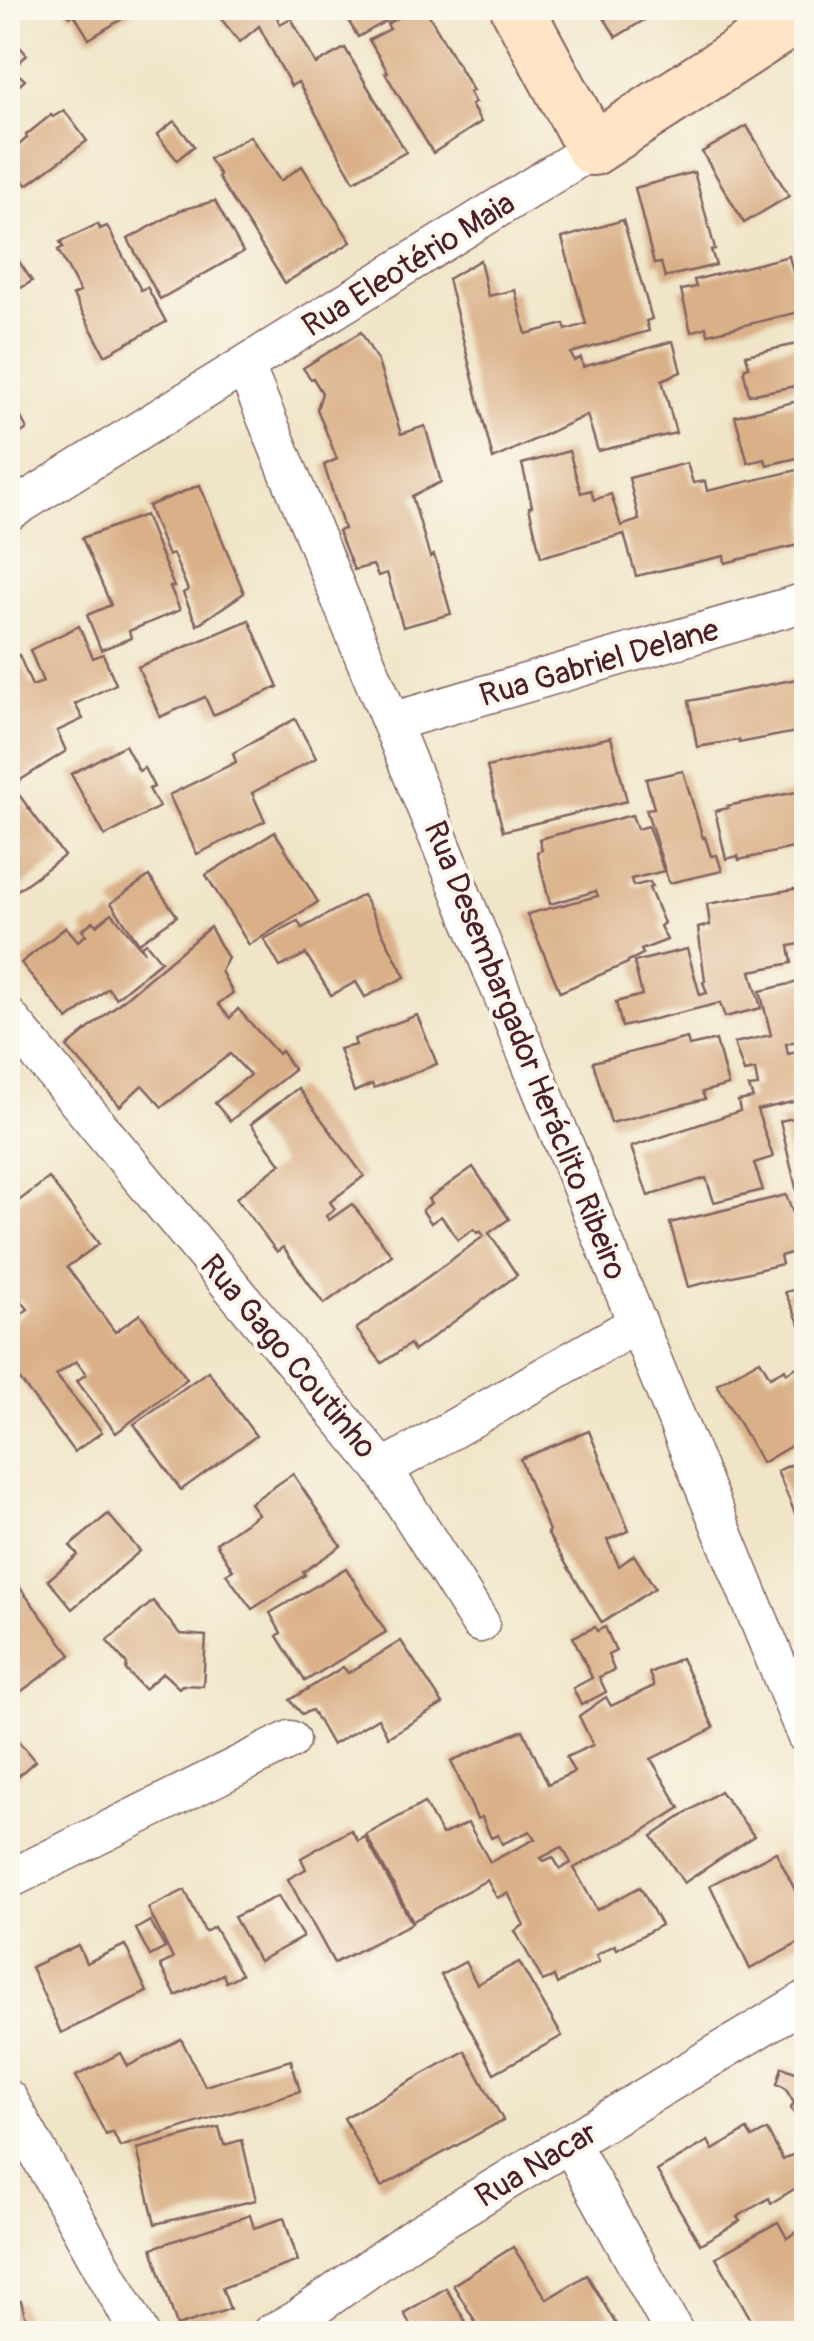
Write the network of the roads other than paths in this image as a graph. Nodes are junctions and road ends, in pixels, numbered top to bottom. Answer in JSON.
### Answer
{"nodes":[{"id":1,"x":516,"y":8,"type":"edge"},
{"id":2,"x":806,"y":11,"type":"edge"},
{"id":3,"x":594,"y":149,"type":"junction"},
{"id":4,"x":244,"y":366,"type":"junction"},
{"id":5,"x":8,"y":512,"type":"edge"},
{"id":6,"x":806,"y":602,"type":"edge"},
{"id":7,"x":391,"y":722,"type":"junction"},
{"id":8,"x":8,"y":1017,"type":"edge"},
{"id":9,"x":638,"y":1323,"type":"junction"},
{"id":10,"x":382,"y":1469,"type":"junction"},
{"id":11,"x":480,"y":1623,"type":"dead end"},
{"id":12,"x":806,"y":1735,"type":"edge"},
{"id":13,"x":290,"y":1740,"type":"dead end"},
{"id":14,"x":8,"y":1880,"type":"edge"},
{"id":15,"x":806,"y":2000,"type":"edge"},
{"id":16,"x":8,"y":2099,"type":"edge"},
{"id":17,"x":570,"y":2143,"type":"junction"},
{"id":18,"x":140,"y":2334,"type":"edge"},
{"id":19,"x":270,"y":2334,"type":"edge"},
{"id":20,"x":675,"y":2334,"type":"edge"}],
"edges":[{"from":1,"to":3,"type":"main road"},
{"from":2,"to":3,"type":"main road","name":"Rua Eleotério Maia"},
{"from":3,"to":4,"type":"street","name":"Rua Eleotério Maia"},
{"from":4,"to":5,"type":"street","name":"Rua Eleotério Maia"},
{"from":4,"to":7,"type":"street","name":"Rua Desembargador Heráclito Ribeiro"},
{"from":6,"to":7,"type":"street","name":"Rua Gabriel Delane"},
{"from":7,"to":9,"type":"street","name":"Rua Desembargador Heráclito Ribeiro"},
{"from":8,"to":10,"type":"street","name":"Rua Gago Coutinho"},
{"from":9,"to":10,"type":"street","name":"Rua Gago Coutinho"},
{"from":9,"to":12,"type":"street","name":"Rua Desembargador Heráclito Ribeiro"},
{"from":10,"to":11,"type":"street"},
{"from":13,"to":14,"type":"street"},
{"from":15,"to":17,"type":"street","name":"Rua Nacar"},
{"from":16,"to":18,"type":"street"},
{"from":17,"to":19,"type":"street","name":"Rua Nacar"},
{"from":17,"to":20,"type":"street"}]}
